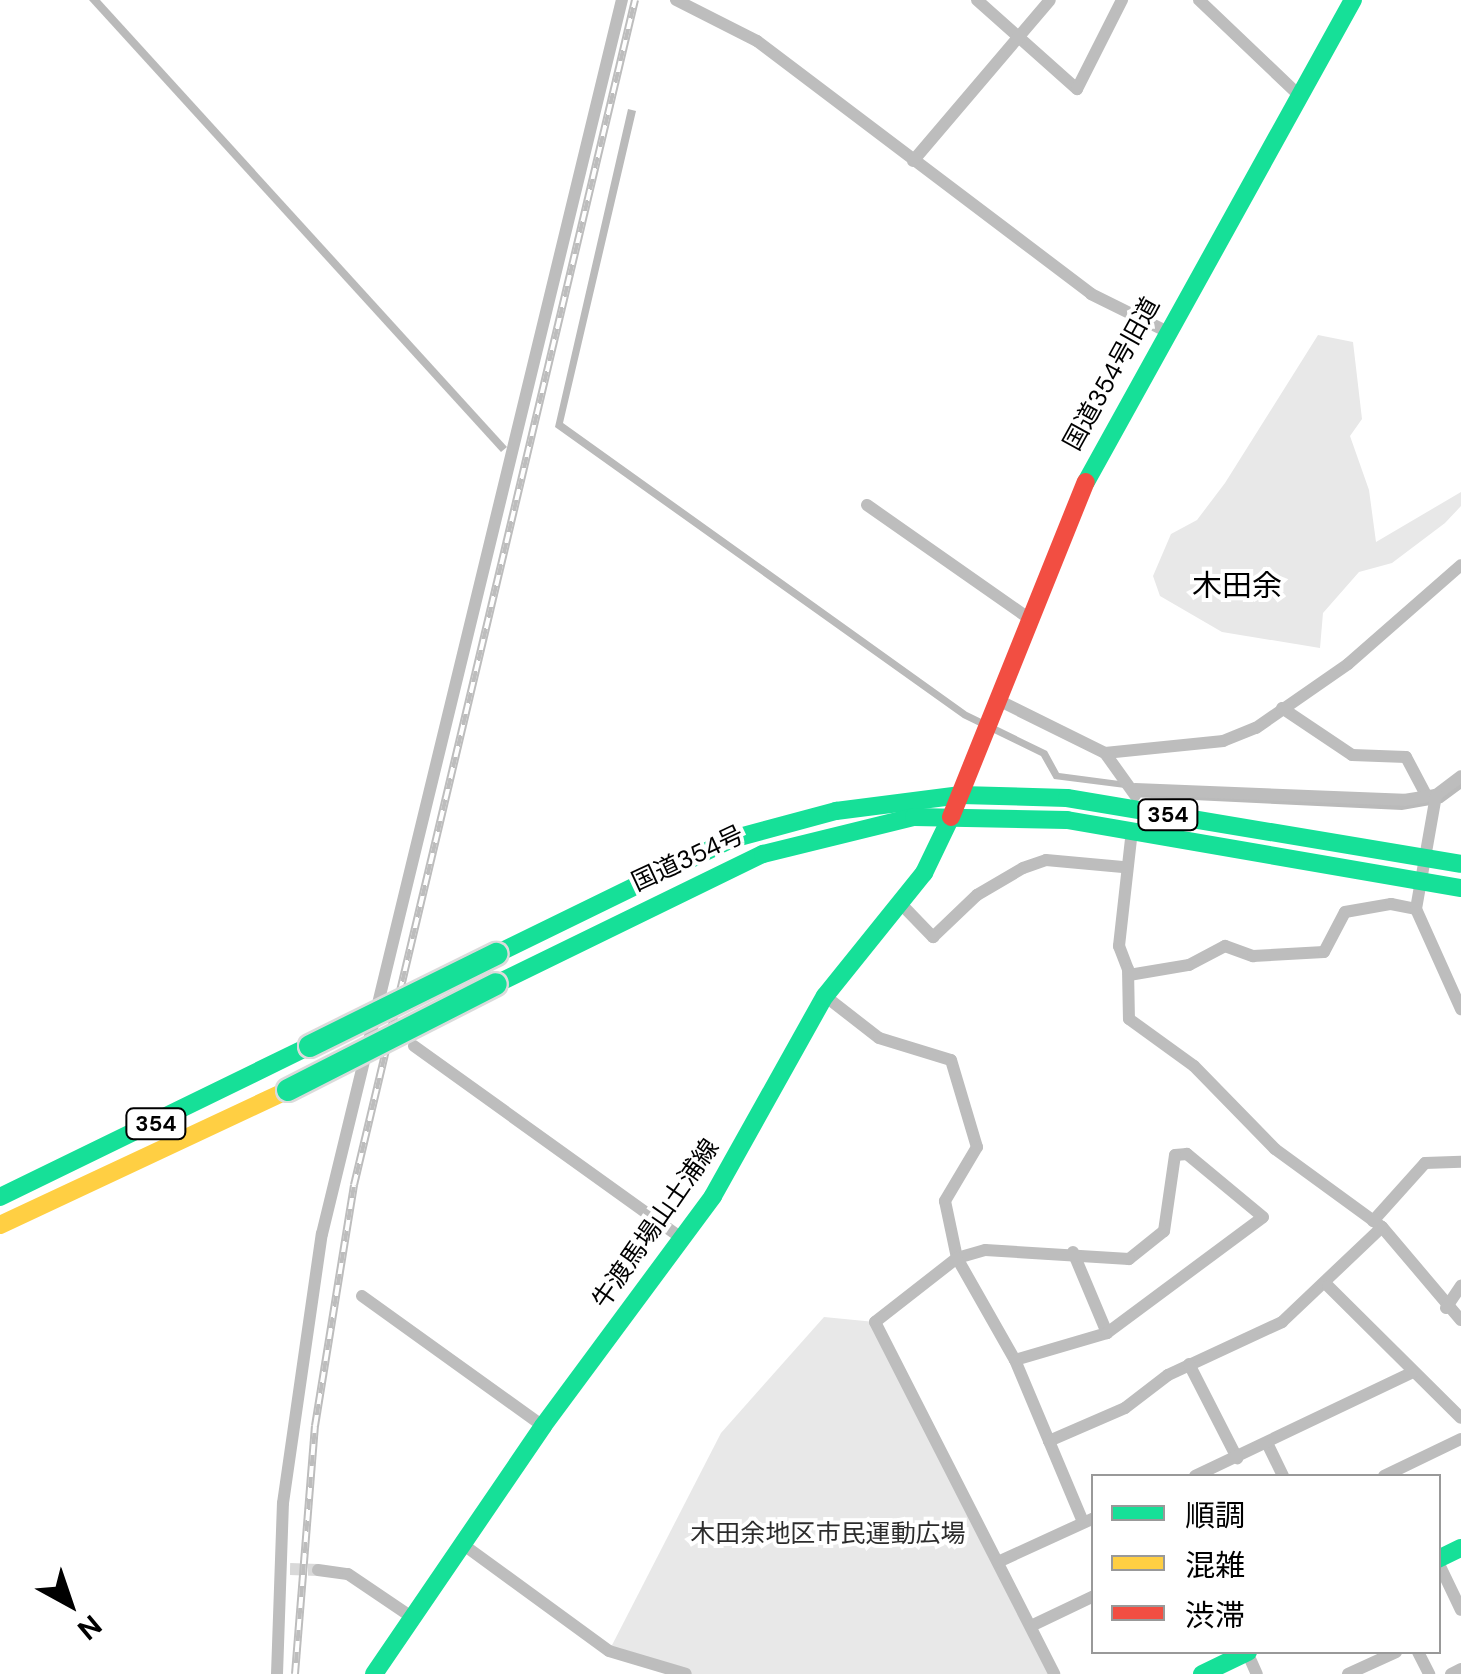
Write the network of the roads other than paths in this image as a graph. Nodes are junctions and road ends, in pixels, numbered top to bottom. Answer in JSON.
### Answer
{"nodes":[{"id":1,"x":622,"y":0,"type":"edge"},
{"id":2,"x":676,"y":0,"type":"edge"},
{"id":3,"x":977,"y":0,"type":"edge"},
{"id":4,"x":1050,"y":0,"type":"edge"},
{"id":5,"x":1122,"y":0,"type":"edge"},
{"id":6,"x":1198,"y":0,"type":"edge"},
{"id":7,"x":1353,"y":0,"type":"edge"},
{"id":8,"x":1019,"y":36,"type":"junction"},
{"id":9,"x":1301,"y":96,"type":"junction"},
{"id":10,"x":913,"y":161,"type":"junction"},
{"id":11,"x":1168,"y":332,"type":"junction"},
{"id":12,"x":867,"y":505,"type":"dead end"},
{"id":13,"x":1461,"y":565,"type":"edge"},
{"id":14,"x":1027,"y":617,"type":"junction"},
{"id":15,"x":996,"y":698,"type":"junction"},
{"id":16,"x":1282,"y":708,"type":"junction"},
{"id":17,"x":1105,"y":753,"type":"junction"},
{"id":18,"x":1461,"y":776,"type":"edge"},
{"id":19,"x":1431,"y":795,"type":"junction"},
{"id":20,"x":957,"y":805,"type":"junction"},
{"id":21,"x":1134,"y":810,"type":"junction"},
{"id":22,"x":1461,"y":864,"type":"edge"},
{"id":23,"x":1123,"y":867,"type":"junction"},
{"id":24,"x":1420,"y":871,"type":"junction"},
{"id":25,"x":1461,"y":888,"type":"edge"},
{"id":26,"x":902,"y":905,"type":"junction"},
{"id":27,"x":1416,"y":909,"type":"junction"},
{"id":28,"x":1129,"y":976,"type":"junction"},
{"id":29,"x":825,"y":996,"type":"junction"},
{"id":30,"x":1461,"y":1009,"type":"edge"},
{"id":31,"x":414,"y":1046,"type":"dead end"},
{"id":32,"x":1461,"y":1162,"type":"edge"},
{"id":33,"x":0,"y":1197,"type":"edge"},
{"id":34,"x":1377,"y":1224,"type":"junction"},
{"id":35,"x":0,"y":1225,"type":"edge"},
{"id":36,"x":684,"y":1240,"type":"junction"},
{"id":37,"x":1073,"y":1252,"type":"junction"},
{"id":38,"x":957,"y":1258,"type":"junction"},
{"id":39,"x":1328,"y":1286,"type":"junction"},
{"id":40,"x":1461,"y":1286,"type":"edge"},
{"id":41,"x":362,"y":1296,"type":"dead end"},
{"id":42,"x":1446,"y":1308,"type":"junction"},
{"id":43,"x":1461,"y":1320,"type":"edge"},
{"id":44,"x":1107,"y":1333,"type":"junction"},
{"id":45,"x":1014,"y":1360,"type":"junction"},
{"id":46,"x":1190,"y":1364,"type":"junction"},
{"id":47,"x":1414,"y":1372,"type":"junction"},
{"id":48,"x":1461,"y":1418,"type":"edge"},
{"id":49,"x":543,"y":1426,"type":"junction"},
{"id":50,"x":1461,"y":1439,"type":"edge"},
{"id":51,"x":1048,"y":1441,"type":"junction"},
{"id":52,"x":1268,"y":1445,"type":"junction"},
{"id":53,"x":1237,"y":1458,"type":"junction"},
{"id":54,"x":1200,"y":1474,"type":"edge"},
{"id":55,"x":1282,"y":1474,"type":"edge"},
{"id":56,"x":1388,"y":1474,"type":"edge"},
{"id":57,"x":1088,"y":1520,"type":"edge"},
{"id":58,"x":461,"y":1543,"type":"junction"},
{"id":59,"x":998,"y":1562,"type":"junction"},
{"id":60,"x":1441,"y":1567,"type":"edge"},
{"id":61,"x":318,"y":1570,"type":"tunnel mouth"},
{"id":62,"x":1091,"y":1597,"type":"edge"},
{"id":63,"x":1461,"y":1610,"type":"edge"},
{"id":64,"x":410,"y":1616,"type":"junction"},
{"id":65,"x":1030,"y":1626,"type":"junction"},
{"id":66,"x":1244,"y":1654,"type":"edge"},
{"id":67,"x":1392,"y":1654,"type":"edge"},
{"id":68,"x":1461,"y":1670,"type":"edge"},
{"id":69,"x":277,"y":1674,"type":"edge"},
{"id":70,"x":374,"y":1674,"type":"edge"},
{"id":71,"x":686,"y":1674,"type":"edge"},
{"id":72,"x":1054,"y":1674,"type":"edge"},
{"id":73,"x":1202,"y":1674,"type":"edge"},
{"id":74,"x":1348,"y":1674,"type":"edge"},
{"id":75,"x":1451,"y":1674,"type":"edge"}],
"edges":[{"from":1,"to":69,"type":"street"},
{"from":2,"to":10,"type":"street"},
{"from":3,"to":8,"type":"street"},
{"from":4,"to":8,"type":"street"},
{"from":5,"to":8,"type":"street"},
{"from":6,"to":9,"type":"street"},
{"from":7,"to":9,"type":"main road","name":"国道354号旧道"},
{"from":8,"to":10,"type":"street"},
{"from":9,"to":11,"type":"main road","name":"国道354号旧道"},
{"from":10,"to":11,"type":"street"},
{"from":11,"to":14,"type":"main road","name":"国道354号旧道"},
{"from":12,"to":14,"type":"street"},
{"from":13,"to":16,"type":"street"},
{"from":14,"to":15,"type":"main road","name":"国道354号旧道"},
{"from":15,"to":17,"type":"street"},
{"from":15,"to":20,"type":"main road","name":"国道354号旧道"},
{"from":16,"to":17,"type":"street"},
{"from":16,"to":19,"type":"street"},
{"from":17,"to":21,"type":"street"},
{"from":18,"to":19,"type":"street"},
{"from":19,"to":21,"type":"street"},
{"from":19,"to":24,"type":"street"},
{"from":20,"to":21,"type":"main road","name":"国道354号","number":"354"},
{"from":20,"to":26,"type":"main road","name":"牛渡馬場山土浦線"},
{"from":20,"to":33,"type":"main road","name":"国道354号","number":"354","bridge":true},
{"from":20,"to":35,"type":"main road","name":"国道354号","number":"354","bridge":true},
{"from":21,"to":23,"type":"street"},
{"from":21,"to":24,"type":"main road","name":"国道354号","number":"354"},
{"from":22,"to":24,"type":"main road","name":"国道354号","number":"354"},
{"from":23,"to":26,"type":"street"},
{"from":23,"to":28,"type":"street"},
{"from":24,"to":25,"type":"main road","name":"国道354号","number":"354"},
{"from":24,"to":27,"type":"street"},
{"from":26,"to":29,"type":"main road","name":"牛渡馬場山土浦線"},
{"from":27,"to":28,"type":"street"},
{"from":27,"to":30,"type":"street"},
{"from":28,"to":34,"type":"street"},
{"from":29,"to":36,"type":"main road","name":"牛渡馬場山土浦線"},
{"from":29,"to":38,"type":"street"},
{"from":31,"to":36,"type":"street"},
{"from":32,"to":34,"type":"street"},
{"from":34,"to":39,"type":"street"},
{"from":34,"to":42,"type":"street"},
{"from":36,"to":49,"type":"main road","name":"牛渡馬場山土浦線"},
{"from":37,"to":38,"type":"street"},
{"from":37,"to":44,"type":"street"},
{"from":37,"to":44,"type":"street"},
{"from":38,"to":45,"type":"street"},
{"from":38,"to":59,"type":"street"},
{"from":39,"to":46,"type":"street"},
{"from":39,"to":47,"type":"street"},
{"from":40,"to":42,"type":"street"},
{"from":41,"to":49,"type":"street"},
{"from":42,"to":43,"type":"street"},
{"from":44,"to":45,"type":"street"},
{"from":45,"to":51,"type":"street"},
{"from":46,"to":51,"type":"street"},
{"from":46,"to":53,"type":"street"},
{"from":47,"to":48,"type":"street"},
{"from":47,"to":52,"type":"street"},
{"from":49,"to":58,"type":"main road","name":"牛渡馬場山土浦線"},
{"from":50,"to":56,"type":"street"},
{"from":51,"to":57,"type":"street"},
{"from":52,"to":53,"type":"street"},
{"from":52,"to":55,"type":"street"},
{"from":53,"to":54,"type":"street"},
{"from":57,"to":59,"type":"street"},
{"from":58,"to":64,"type":"main road","name":"牛渡馬場山土浦線"},
{"from":58,"to":71,"type":"street"},
{"from":59,"to":65,"type":"street"},
{"from":60,"to":63,"type":"street"},
{"from":61,"to":64,"type":"street"},
{"from":62,"to":65,"type":"street"},
{"from":64,"to":70,"type":"main road","name":"牛渡馬場山土浦線"},
{"from":65,"to":72,"type":"street"},
{"from":66,"to":73,"type":"main road"},
{"from":67,"to":74,"type":"street"},
{"from":68,"to":75,"type":"street"}]}
